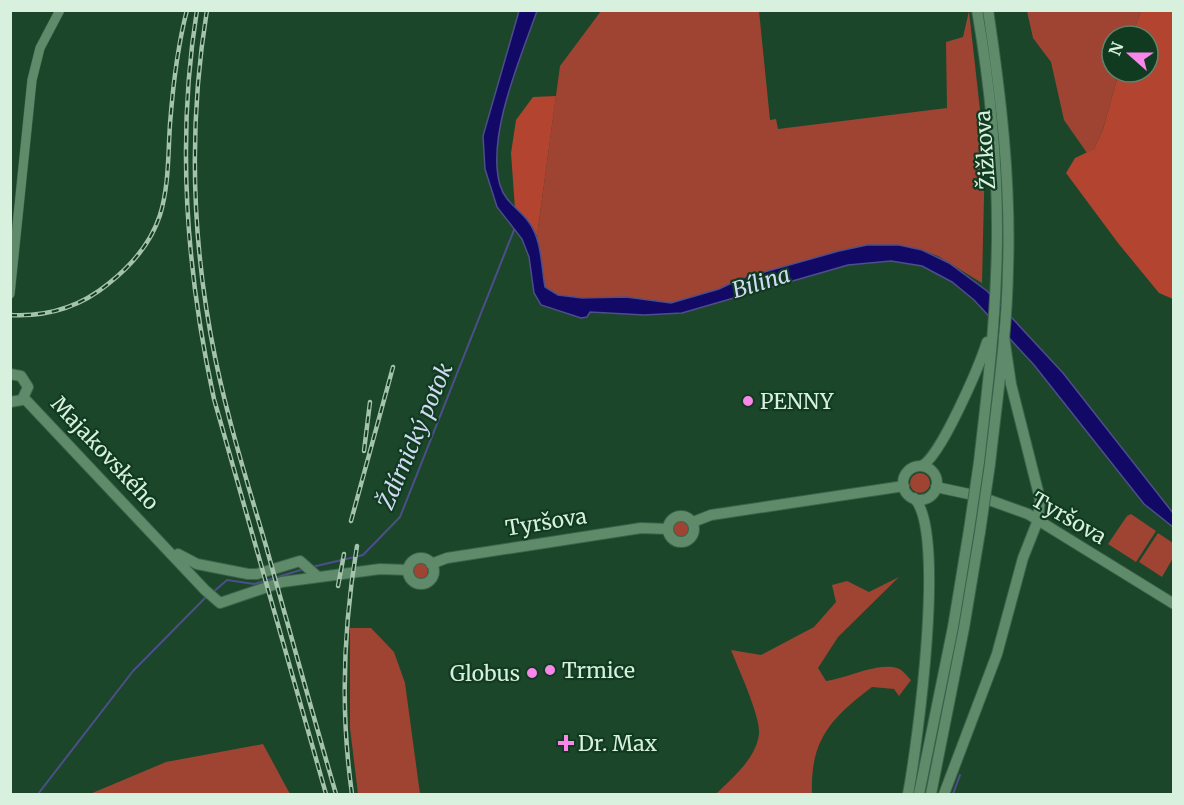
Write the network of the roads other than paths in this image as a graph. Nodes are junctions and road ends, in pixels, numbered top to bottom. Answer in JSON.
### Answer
{"nodes":[{"id":1,"x":60,"y":10,"type":"edge"},
{"id":2,"x":977,"y":10,"type":"edge"},
{"id":3,"x":988,"y":10,"type":"edge"},
{"id":4,"x":10,"y":294,"type":"edge"},
{"id":5,"x":993,"y":325,"type":"junction"},
{"id":6,"x":1004,"y":337,"type":"junction"},
{"id":7,"x":10,"y":374,"type":"edge"},
{"id":8,"x":24,"y":398,"type":"junction"},
{"id":9,"x":10,"y":402,"type":"edge"},
{"id":10,"x":984,"y":463,"type":"junction"},
{"id":11,"x":921,"y":466,"type":"junction"},
{"id":12,"x":904,"y":486,"type":"junction"},
{"id":13,"x":936,"y":487,"type":"junction"},
{"id":14,"x":914,"y":498,"type":"junction"},
{"id":15,"x":1038,"y":520,"type":"junction"},
{"id":16,"x":693,"y":522,"type":"junction"},
{"id":17,"x":668,"y":529,"type":"junction"},
{"id":18,"x":974,"y":531,"type":"junction"},
{"id":19,"x":157,"y":537,"type":"junction"},
{"id":20,"x":431,"y":564,"type":"junction"},
{"id":21,"x":312,"y":570,"type":"junction"},
{"id":22,"x":408,"y":570,"type":"junction"},
{"id":23,"x":246,"y":596,"type":"joint"},
{"id":24,"x":1173,"y":604,"type":"edge"},
{"id":25,"x":908,"y":795,"type":"edge"},
{"id":26,"x":919,"y":795,"type":"edge"},
{"id":27,"x":931,"y":795,"type":"edge"},
{"id":28,"x":944,"y":795,"type":"edge"}],
"edges":[{"from":1,"to":4,"type":"street"},
{"from":2,"to":5,"type":"main road"},
{"from":3,"to":6,"type":"main road","name":"Žižkova"},
{"from":5,"to":10,"type":"main road"},
{"from":5,"to":11,"type":"main road"},
{"from":6,"to":10,"type":"main road"},
{"from":6,"to":15,"type":"main road"},
{"from":7,"to":8,"type":"main road"},
{"from":8,"to":9,"type":"main road"},
{"from":8,"to":19,"type":"main road","name":"Majakovského"},
{"from":10,"to":18,"type":"main road","bridge":true},
{"from":11,"to":12,"type":"main road"},
{"from":11,"to":13,"type":"main road"},
{"from":12,"to":14,"type":"main road"},
{"from":12,"to":16,"type":"main road","name":"Tyršova"},
{"from":13,"to":14,"type":"main road"},
{"from":13,"to":15,"type":"main road","name":"Tyršova"},
{"from":14,"to":25,"type":"main road"},
{"from":15,"to":24,"type":"main road","name":"Tyršova"},
{"from":15,"to":28,"type":"main road"},
{"from":16,"to":17,"type":"main road","name":"Tyršova"},
{"from":16,"to":17,"type":"main road","name":"Tyršova"},
{"from":17,"to":20,"type":"main road","name":"Tyršova"},
{"from":18,"to":26,"type":"main road"},
{"from":18,"to":27,"type":"main road"},
{"from":19,"to":21,"type":"main road","name":"Majakovského"},
{"from":19,"to":23,"type":"main road","name":"Majakovského"},
{"from":20,"to":22,"type":"main road","name":"Tyršova"},
{"from":20,"to":22,"type":"main road","name":"Tyršova"},
{"from":21,"to":22,"type":"main road","name":"Tyršova"},
{"from":21,"to":23,"type":"main road","name":"Tyršova"}]}
